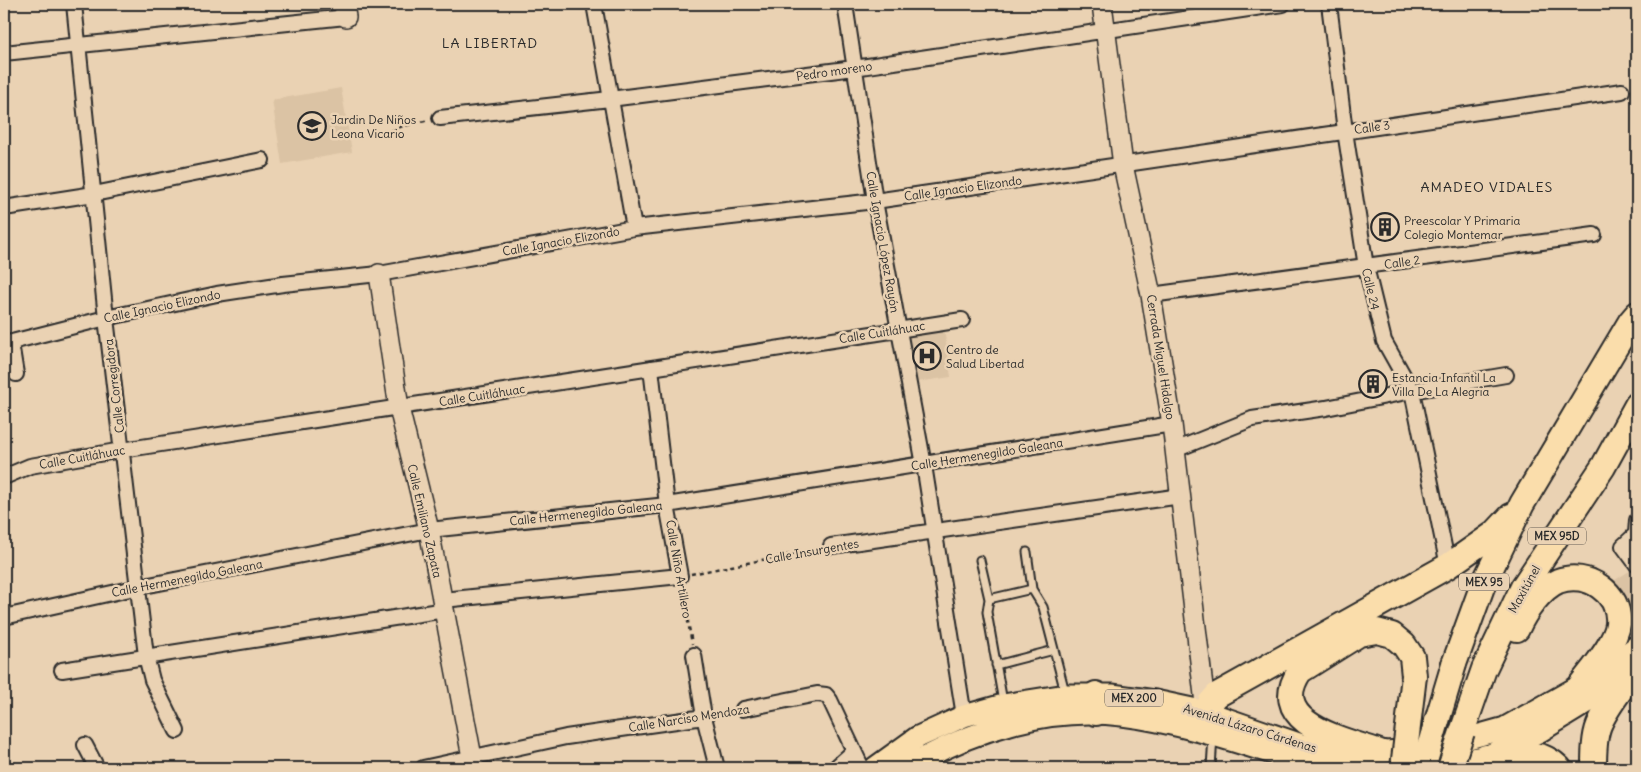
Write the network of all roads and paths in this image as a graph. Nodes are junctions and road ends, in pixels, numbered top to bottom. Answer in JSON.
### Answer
{"nodes":[{"id":1,"x":74,"y":4,"type":"edge"},
{"id":2,"x":594,"y":4,"type":"edge"},
{"id":3,"x":845,"y":4,"type":"edge"},
{"id":4,"x":1102,"y":4,"type":"edge"},
{"id":5,"x":1283,"y":4,"type":"edge"},
{"id":6,"x":1329,"y":4,"type":"edge"},
{"id":7,"x":345,"y":10,"type":"edge"},
{"id":8,"x":1106,"y":32,"type":"junction"},
{"id":9,"x":78,"y":45,"type":"junction"},
{"id":10,"x":4,"y":54,"type":"edge"},
{"id":11,"x":854,"y":68,"type":"junction"},
{"id":12,"x":1622,"y":91,"type":"dead end"},
{"id":13,"x":610,"y":99,"type":"junction"},
{"id":14,"x":440,"y":118,"type":"joint"},
{"id":15,"x":1345,"y":132,"type":"junction"},
{"id":16,"x":384,"y":134,"type":"dead end"},
{"id":17,"x":262,"y":160,"type":"dead end"},
{"id":18,"x":1124,"y":165,"type":"junction"},
{"id":19,"x":94,"y":194,"type":"junction"},
{"id":20,"x":875,"y":201,"type":"junction"},
{"id":21,"x":4,"y":208,"type":"edge"},
{"id":22,"x":634,"y":228,"type":"junction"},
{"id":23,"x":1594,"y":235,"type":"dead end"},
{"id":24,"x":1366,"y":267,"type":"junction"},
{"id":25,"x":378,"y":274,"type":"junction"},
{"id":26,"x":1151,"y":296,"type":"junction"},
{"id":27,"x":1637,"y":314,"type":"edge"},
{"id":28,"x":106,"y":318,"type":"junction"},
{"id":29,"x":962,"y":320,"type":"dead end"},
{"id":30,"x":898,"y":329,"type":"junction"},
{"id":31,"x":7,"y":343,"type":"edge"},
{"id":32,"x":651,"y":368,"type":"junction"},
{"id":33,"x":16,"y":374,"type":"dead end"},
{"id":34,"x":1506,"y":375,"type":"dead end"},
{"id":35,"x":1412,"y":391,"type":"junction"},
{"id":36,"x":1637,"y":405,"type":"edge"},
{"id":37,"x":399,"y":408,"type":"junction"},
{"id":38,"x":1172,"y":424,"type":"junction"},
{"id":39,"x":122,"y":450,"type":"junction"},
{"id":40,"x":1175,"y":450,"type":"junction"},
{"id":41,"x":924,"y":464,"type":"junction"},
{"id":42,"x":4,"y":477,"type":"edge"},
{"id":43,"x":1181,"y":496,"type":"junction"},
{"id":44,"x":1522,"y":504,"type":"junction"},
{"id":45,"x":667,"y":505,"type":"junction"},
{"id":46,"x":1637,"y":520,"type":"edge"},
{"id":47,"x":428,"y":530,"type":"junction"},
{"id":48,"x":933,"y":531,"type":"junction"},
{"id":49,"x":831,"y":546,"type":"joint"},
{"id":50,"x":1027,"y":552,"type":"dead end"},
{"id":51,"x":980,"y":560,"type":"dead end"},
{"id":52,"x":1637,"y":565,"type":"edge"},
{"id":53,"x":1448,"y":566,"type":"junction"},
{"id":54,"x":680,"y":576,"type":"junction"},
{"id":55,"x":139,"y":587,"type":"junction"},
{"id":56,"x":1032,"y":590,"type":"junction"},
{"id":57,"x":989,"y":599,"type":"junction"},
{"id":58,"x":444,"y":605,"type":"junction"},
{"id":59,"x":4,"y":617,"type":"edge"},
{"id":60,"x":1637,"y":646,"type":"edge"},
{"id":61,"x":1054,"y":650,"type":"junction"},
{"id":62,"x":694,"y":655,"type":"joint"},
{"id":63,"x":146,"y":656,"type":"junction"},
{"id":64,"x":996,"y":664,"type":"junction"},
{"id":65,"x":62,"y":670,"type":"dead end"},
{"id":66,"x":1635,"y":672,"type":"edge"},
{"id":67,"x":1580,"y":686,"type":"junction"},
{"id":68,"x":1066,"y":695,"type":"junction"},
{"id":69,"x":1096,"y":704,"type":"junction"},
{"id":70,"x":1003,"y":705,"type":"junction"},
{"id":71,"x":742,"y":710,"type":"joint"},
{"id":72,"x":1206,"y":712,"type":"junction"},
{"id":73,"x":964,"y":716,"type":"junction"},
{"id":74,"x":704,"y":717,"type":"junction"},
{"id":75,"x":177,"y":731,"type":"dead end"},
{"id":76,"x":1462,"y":732,"type":"junction"},
{"id":77,"x":1213,"y":736,"type":"junction"},
{"id":78,"x":85,"y":745,"type":"dead end"},
{"id":79,"x":854,"y":751,"type":"junction"},
{"id":80,"x":1486,"y":757,"type":"junction"},
{"id":81,"x":1399,"y":760,"type":"edge"},
{"id":82,"x":473,"y":763,"type":"edge"},
{"id":83,"x":1321,"y":767,"type":"edge"},
{"id":84,"x":96,"y":768,"type":"edge"},
{"id":85,"x":423,"y":768,"type":"edge"},
{"id":86,"x":717,"y":768,"type":"edge"},
{"id":87,"x":835,"y":768,"type":"edge"},
{"id":88,"x":862,"y":768,"type":"edge"},
{"id":89,"x":875,"y":768,"type":"edge"},
{"id":90,"x":907,"y":768,"type":"edge"},
{"id":91,"x":1211,"y":768,"type":"edge"},
{"id":92,"x":1423,"y":768,"type":"edge"},
{"id":93,"x":1450,"y":768,"type":"edge"},
{"id":94,"x":1560,"y":768,"type":"edge"},
{"id":95,"x":1594,"y":768,"type":"edge"}],
"edges":[{"from":1,"to":9,"type":"street","name":"Calle Corregidora"},
{"from":2,"to":13,"type":"street"},
{"from":3,"to":11,"type":"street","name":"Calle Ignacio López Rayón"},
{"from":4,"to":8,"type":"street","name":"Cerrada Miguel Hidalgo"},
{"from":5,"to":8,"type":"street","name":"Pedro moreno"},
{"from":6,"to":15,"type":"street","name":"Calle 24"},
{"from":7,"to":9,"type":"street"},
{"from":8,"to":11,"type":"street","name":"Pedro moreno"},
{"from":8,"to":18,"type":"street","name":"Cerrada Miguel Hidalgo"},
{"from":9,"to":10,"type":"street"},
{"from":9,"to":19,"type":"street","name":"Calle Corregidora"},
{"from":11,"to":13,"type":"street","name":"Pedro moreno"},
{"from":11,"to":20,"type":"street","name":"Calle Ignacio López Rayón"},
{"from":12,"to":15,"type":"street","name":"Calle 3"},
{"from":13,"to":14,"type":"street","name":"Pedro moreno"},
{"from":13,"to":22,"type":"street"},
{"from":14,"to":16,"type":"path"},
{"from":15,"to":18,"type":"street","name":"Calle 3"},
{"from":15,"to":24,"type":"street","name":"Calle 24"},
{"from":17,"to":19,"type":"street"},
{"from":18,"to":20,"type":"street","name":"Calle Ignacio Elizondo"},
{"from":18,"to":26,"type":"street","name":"Cerrada Miguel Hidalgo"},
{"from":19,"to":21,"type":"street"},
{"from":19,"to":28,"type":"street","name":"Calle Corregidora"},
{"from":20,"to":22,"type":"street","name":"Calle Ignacio Elizondo"},
{"from":20,"to":30,"type":"street","name":"Calle Ignacio López Rayón"},
{"from":22,"to":25,"type":"street","name":"Calle Ignacio Elizondo"},
{"from":23,"to":24,"type":"street","name":"Calle 2"},
{"from":24,"to":26,"type":"street","name":"Calle 2"},
{"from":24,"to":35,"type":"street","name":"Calle 24"},
{"from":25,"to":28,"type":"street","name":"Calle Ignacio Elizondo"},
{"from":25,"to":37,"type":"street","name":"Calle Emiliano Zapata"},
{"from":26,"to":38,"type":"street","name":"Cerrada Miguel Hidalgo"},
{"from":27,"to":44,"type":"highway"},
{"from":28,"to":31,"type":"street","name":"Calle Ignacio Elizondo"},
{"from":28,"to":39,"type":"street","name":"Calle Corregidora"},
{"from":29,"to":30,"type":"street","name":"Calle Cuitláhuac"},
{"from":30,"to":32,"type":"street","name":"Calle Cuitláhuac"},
{"from":30,"to":41,"type":"street","name":"Calle Ignacio López Rayón"},
{"from":31,"to":33,"type":"street"},
{"from":32,"to":37,"type":"street","name":"Calle Cuitláhuac"},
{"from":32,"to":45,"type":"street","name":"Calle Niño Artillero"},
{"from":34,"to":35,"type":"street"},
{"from":35,"to":40,"type":"street"},
{"from":35,"to":53,"type":"street","name":"Calle 24"},
{"from":36,"to":76,"type":"highway","name":"Maxitúnel","number":"MEX 95D"},
{"from":37,"to":39,"type":"street","name":"Calle Cuitláhuac"},
{"from":37,"to":47,"type":"street","name":"Calle Emiliano Zapata"},
{"from":38,"to":40,"type":"street","name":"Cerrada Miguel Hidalgo"},
{"from":38,"to":41,"type":"street","name":"Calle Hermenegildo Galeana"},
{"from":39,"to":42,"type":"street","name":"Calle Cuitláhuac"},
{"from":39,"to":55,"type":"street","name":"Calle Corregidora"},
{"from":40,"to":43,"type":"street","name":"Cerrada Miguel Hidalgo"},
{"from":41,"to":45,"type":"street","name":"Calle Hermenegildo Galeana"},
{"from":41,"to":48,"type":"street","name":"Calle Ignacio López Rayón"},
{"from":43,"to":48,"type":"street","name":"Calle Insurgentes"},
{"from":43,"to":72,"type":"street","name":"Cerrada Miguel Hidalgo"},
{"from":44,"to":53,"type":"highway"},
{"from":44,"to":92,"type":"highway","number":"MEX 95","bridge":true},
{"from":45,"to":47,"type":"street","name":"Calle Hermenegildo Galeana"},
{"from":45,"to":54,"type":"street","name":"Calle Niño Artillero"},
{"from":46,"to":52,"type":"street"},
{"from":47,"to":55,"type":"street","name":"Calle Hermenegildo Galeana"},
{"from":47,"to":58,"type":"street","name":"Calle Emiliano Zapata"},
{"from":48,"to":49,"type":"street","name":"Calle Insurgentes"},
{"from":48,"to":73,"type":"street","name":"Calle Ignacio López Rayón"},
{"from":49,"to":54,"type":"path","name":"Calle Insurgentes"},
{"from":50,"to":56,"type":"lane"},
{"from":51,"to":57,"type":"lane"},
{"from":53,"to":72,"type":"highway"},
{"from":54,"to":58,"type":"street"},
{"from":54,"to":62,"type":"path","name":"Calle Niño Artillero"},
{"from":55,"to":59,"type":"street","name":"Calle Hermenegildo Galeana"},
{"from":55,"to":63,"type":"street","name":"Calle Corregidora"},
{"from":56,"to":57,"type":"lane"},
{"from":56,"to":61,"type":"lane"},
{"from":57,"to":64,"type":"lane"},
{"from":58,"to":63,"type":"street"},
{"from":58,"to":82,"type":"street","name":"Calle Emiliano Zapata"},
{"from":60,"to":67,"type":"main road","number":"MEX 200"},
{"from":61,"to":64,"type":"lane"},
{"from":61,"to":68,"type":"lane"},
{"from":62,"to":74,"type":"street"},
{"from":63,"to":65,"type":"street"},
{"from":63,"to":75,"type":"street","name":"Calle Corregidora"},
{"from":64,"to":70,"type":"lane"},
{"from":66,"to":80,"type":"main road","number":"MEX 200"},
{"from":66,"to":95,"type":"highway"},
{"from":67,"to":76,"type":"highway"},
{"from":67,"to":81,"type":"main road","number":"MEX 200"},
{"from":68,"to":69,"type":"main road","name":"Avenida Lázaro Cárdenas","number":"MEX 200"},
{"from":68,"to":70,"type":"main road","name":"Avenida Lázaro Cárdenas","number":"MEX 200"},
{"from":69,"to":72,"type":"main road","name":"Avenida Lázaro Cárdenas","number":"MEX 200"},
{"from":69,"to":77,"type":"main road","name":"Avenida Lázaro Cárdenas","number":"MEX 200"},
{"from":69,"to":90,"type":"main road","name":"Avenida Lázaro Cárdenas","number":"MEX 200"},
{"from":70,"to":73,"type":"main road","name":"Avenida Lázaro Cárdenas","number":"MEX 200"},
{"from":71,"to":74,"type":"path","name":"Calle Narciso Mendoza"},
{"from":71,"to":79,"type":"street","name":"Calle Narciso Mendoza"},
{"from":72,"to":81,"type":"main road","name":"Avenida Lázaro Cárdenas","number":"MEX 200"},
{"from":73,"to":89,"type":"main road","name":"Avenida Lázaro Cárdenas","number":"MEX 200"},
{"from":74,"to":82,"type":"street","name":"Calle Narciso Mendoza"},
{"from":74,"to":86,"type":"street"},
{"from":76,"to":93,"type":"highway","name":"Maxitúnel","bridge":true},
{"from":77,"to":83,"type":"main road","name":"Avenida Lázaro Cárdenas","number":"MEX 200"},
{"from":77,"to":91,"type":"lane"},
{"from":78,"to":84,"type":"street"},
{"from":79,"to":87,"type":"street"},
{"from":79,"to":88,"type":"street","name":"Calle Narciso Mendoza"},
{"from":80,"to":81,"type":"main road","number":"MEX 200"},
{"from":80,"to":94,"type":"highway"},
{"from":81,"to":81,"type":"highway","bridge":true},
{"from":82,"to":85,"type":"street","name":"Calle Narciso Mendoza"}]}
